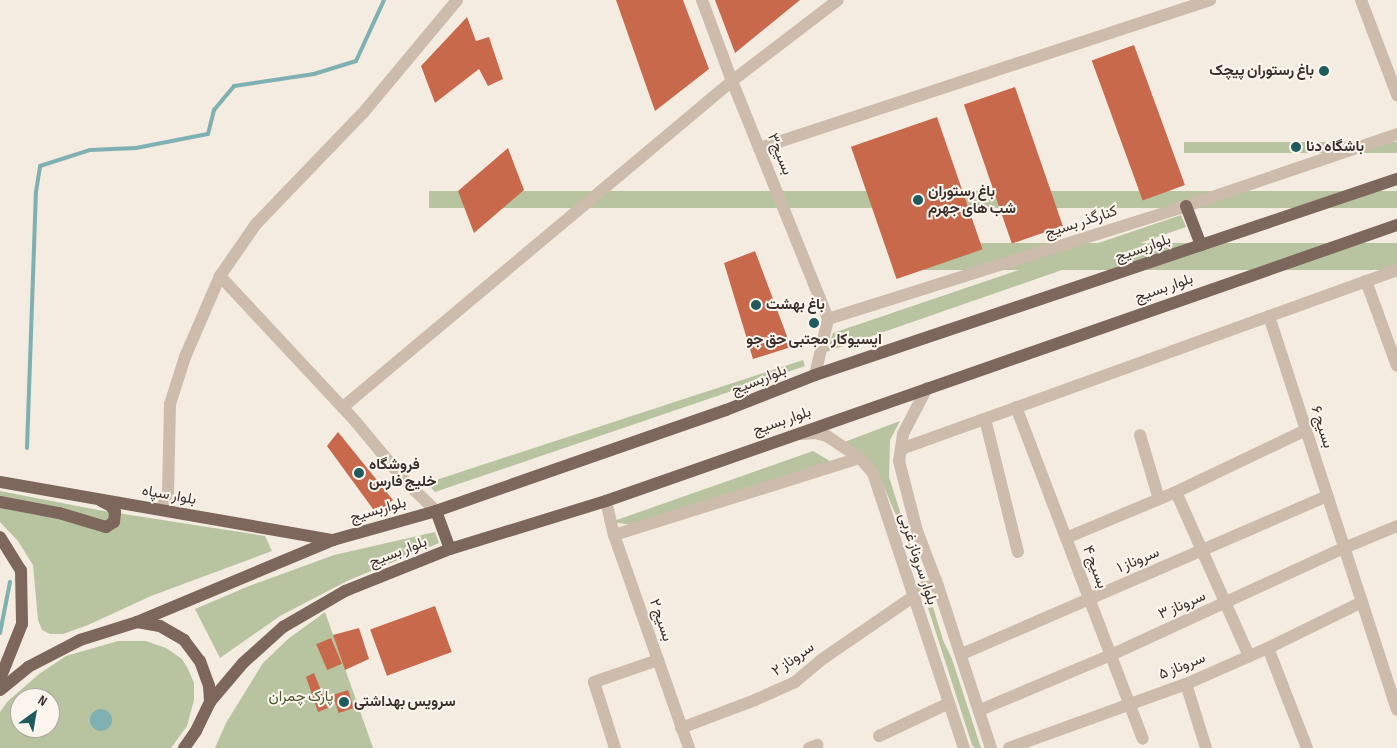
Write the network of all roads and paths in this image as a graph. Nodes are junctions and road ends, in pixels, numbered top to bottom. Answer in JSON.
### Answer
{"nodes":[{"id":1,"x":457,"y":0,"type":"edge"},
{"id":2,"x":702,"y":0,"type":"edge"},
{"id":3,"x":838,"y":0,"type":"edge"},
{"id":4,"x":1210,"y":0,"type":"edge"},
{"id":5,"x":1361,"y":0,"type":"edge"},
{"id":6,"x":732,"y":81,"type":"junction"},
{"id":7,"x":1397,"y":95,"type":"edge"},
{"id":8,"x":1397,"y":134,"type":"edge"},
{"id":9,"x":760,"y":148,"type":"junction"},
{"id":10,"x":1397,"y":179,"type":"edge"},
{"id":11,"x":1186,"y":206,"type":"junction"},
{"id":12,"x":1397,"y":224,"type":"edge"},
{"id":13,"x":1202,"y":245,"type":"junction"},
{"id":14,"x":1397,"y":270,"type":"edge"},
{"id":15,"x":220,"y":276,"type":"junction"},
{"id":16,"x":1366,"y":281,"type":"junction"},
{"id":17,"x":1269,"y":316,"type":"junction"},
{"id":18,"x":828,"y":319,"type":"junction"},
{"id":19,"x":1397,"y":366,"type":"edge"},
{"id":20,"x":814,"y":375,"type":"junction"},
{"id":21,"x":927,"y":388,"type":"junction"},
{"id":22,"x":342,"y":407,"type":"junction"},
{"id":23,"x":1016,"y":408,"type":"junction"},
{"id":24,"x":985,"y":419,"type":"junction"},
{"id":25,"x":1306,"y":430,"type":"junction"},
{"id":26,"x":1140,"y":435,"type":"dead end"},
{"id":27,"x":789,"y":436,"type":"junction"},
{"id":28,"x":901,"y":449,"type":"junction"},
{"id":29,"x":860,"y":458,"type":"junction"},
{"id":30,"x":0,"y":482,"type":"edge"},
{"id":31,"x":1176,"y":492,"type":"junction"},
{"id":32,"x":1327,"y":496,"type":"junction"},
{"id":33,"x":94,"y":498,"type":"junction"},
{"id":34,"x":1159,"y":499,"type":"junction"},
{"id":35,"x":606,"y":501,"type":"junction"},
{"id":36,"x":0,"y":502,"type":"edge"},
{"id":37,"x":161,"y":510,"type":"junction"},
{"id":38,"x":436,"y":511,"type":"junction"},
{"id":39,"x":1397,"y":526,"type":"edge"},
{"id":40,"x":614,"y":535,"type":"junction"},
{"id":41,"x":0,"y":537,"type":"edge"},
{"id":42,"x":1066,"y":538,"type":"junction"},
{"id":43,"x":332,"y":540,"type":"junction"},
{"id":44,"x":1344,"y":548,"type":"junction"},
{"id":45,"x":450,"y":549,"type":"junction"},
{"id":46,"x":1202,"y":551,"type":"junction"},
{"id":47,"x":1018,"y":552,"type":"dead end"},
{"id":48,"x":938,"y":586,"type":"junction"},
{"id":49,"x":914,"y":596,"type":"junction"},
{"id":50,"x":1089,"y":599,"type":"junction"},
{"id":51,"x":1362,"y":602,"type":"junction"},
{"id":52,"x":1225,"y":604,"type":"junction"},
{"id":53,"x":137,"y":622,"type":"junction"},
{"id":54,"x":1268,"y":648,"type":"junction"},
{"id":55,"x":962,"y":654,"type":"junction"},
{"id":56,"x":1111,"y":655,"type":"junction"},
{"id":57,"x":1249,"y":656,"type":"junction"},
{"id":58,"x":658,"y":660,"type":"junction"},
{"id":59,"x":0,"y":679,"type":"edge"},
{"id":60,"x":1186,"y":684,"type":"junction"},
{"id":61,"x":0,"y":690,"type":"edge"},
{"id":62,"x":210,"y":702,"type":"junction"},
{"id":63,"x":949,"y":703,"type":"junction"},
{"id":64,"x":1129,"y":704,"type":"junction"},
{"id":65,"x":980,"y":710,"type":"junction"},
{"id":66,"x":1397,"y":710,"type":"edge"},
{"id":67,"x":681,"y":728,"type":"junction"},
{"id":68,"x":879,"y":736,"type":"dead end"},
{"id":69,"x":1143,"y":739,"type":"dead end"},
{"id":70,"x":184,"y":748,"type":"edge"},
{"id":71,"x":615,"y":748,"type":"edge"},
{"id":72,"x":689,"y":748,"type":"edge"},
{"id":73,"x":964,"y":748,"type":"edge"},
{"id":74,"x":991,"y":748,"type":"edge"},
{"id":75,"x":1009,"y":748,"type":"edge"},
{"id":76,"x":1206,"y":748,"type":"edge"},
{"id":77,"x":1307,"y":748,"type":"edge"}],
"edges":[{"from":1,"to":15,"type":"street"},
{"from":2,"to":6,"type":"street","name":"بسیج۳"},
{"from":3,"to":6,"type":"street"},
{"from":4,"to":9,"type":"street"},
{"from":5,"to":7,"type":"street"},
{"from":6,"to":9,"type":"street","name":"بسیج۳"},
{"from":6,"to":22,"type":"street"},
{"from":8,"to":11,"type":"street","name":"کنارگذر بسیج"},
{"from":9,"to":18,"type":"street","name":"بسیج۳"},
{"from":10,"to":13,"type":"main road","name":"بلواربسیج"},
{"from":11,"to":13,"type":"main road"},
{"from":11,"to":18,"type":"street","name":"کنارگذر بسیج"},
{"from":12,"to":21,"type":"main road","name":"بلوار بسیج"},
{"from":13,"to":20,"type":"main road","name":"بلواربسیج"},
{"from":14,"to":16,"type":"street"},
{"from":15,"to":22,"type":"street"},
{"from":15,"to":37,"type":"street"},
{"from":16,"to":17,"type":"street"},
{"from":16,"to":19,"type":"street"},
{"from":17,"to":23,"type":"street"},
{"from":17,"to":25,"type":"street","name":"بسیج ۶"},
{"from":18,"to":20,"type":"street"},
{"from":20,"to":38,"type":"main road","name":"بلواربسیج"},
{"from":21,"to":27,"type":"main road","name":"بلوار بسیج"},
{"from":21,"to":28,"type":"street","name":"بلوار سروناز غربی"},
{"from":22,"to":38,"type":"street"},
{"from":23,"to":24,"type":"street"},
{"from":23,"to":42,"type":"street","name":"بسیج ۴"},
{"from":24,"to":28,"type":"street"},
{"from":24,"to":47,"type":"street"},
{"from":25,"to":31,"type":"street"},
{"from":25,"to":32,"type":"street","name":"بسیج ۶"},
{"from":26,"to":34,"type":"street"},
{"from":27,"to":29,"type":"street","name":"بلوار سروناز غربی"},
{"from":27,"to":35,"type":"main road","name":"بلوار بسیج"},
{"from":28,"to":48,"type":"street","name":"بلوار سروناز غربی"},
{"from":29,"to":40,"type":"street"},
{"from":29,"to":49,"type":"street","name":"بلوار سروناز غربی"},
{"from":30,"to":33,"type":"main road","name":"بلوار سپاه"},
{"from":31,"to":34,"type":"street"},
{"from":31,"to":46,"type":"street"},
{"from":32,"to":44,"type":"street","name":"بسیج ۶"},
{"from":32,"to":46,"type":"street","name":"سروناز ۱"},
{"from":33,"to":36,"type":"main road"},
{"from":33,"to":37,"type":"main road","name":"بلوار سپاه"},
{"from":34,"to":42,"type":"street"},
{"from":35,"to":40,"type":"street","name":"بسیج ۲"},
{"from":35,"to":45,"type":"main road","name":"بلوار بسیج"},
{"from":37,"to":43,"type":"main road","name":"بلوار سپاه"},
{"from":38,"to":43,"type":"main road","name":"بلواربسیج"},
{"from":38,"to":45,"type":"main road"},
{"from":39,"to":44,"type":"street","name":"سروناز ۳"},
{"from":40,"to":58,"type":"street","name":"بسیج ۲"},
{"from":41,"to":59,"type":"main road"},
{"from":42,"to":50,"type":"street","name":"بسیج ۴"},
{"from":43,"to":53,"type":"main road","name":"بلواربسیج"},
{"from":44,"to":51,"type":"street","name":"بسیج ۶"},
{"from":44,"to":52,"type":"street","name":"سروناز ۳"},
{"from":45,"to":62,"type":"main road","name":"بلوار بسیج"},
{"from":46,"to":50,"type":"street","name":"سروناز ۱"},
{"from":46,"to":52,"type":"street"},
{"from":48,"to":49,"type":"street","name":"سروناز ۲"},
{"from":48,"to":55,"type":"street","name":"بلوار سروناز غربی"},
{"from":49,"to":63,"type":"street","name":"بلوار سروناز غربی"},
{"from":49,"to":67,"type":"street","name":"سروناز ۲"},
{"from":50,"to":55,"type":"street","name":"سروناز ۱"},
{"from":50,"to":56,"type":"street","name":"بسیج ۴"},
{"from":51,"to":54,"type":"street","name":"سروناز ۵"},
{"from":51,"to":66,"type":"street","name":"بسیج ۶"},
{"from":52,"to":56,"type":"street","name":"سروناز ۳"},
{"from":52,"to":57,"type":"street"},
{"from":53,"to":61,"type":"main road","name":"بلواربسیج"},
{"from":53,"to":62,"type":"main road"},
{"from":54,"to":57,"type":"street","name":"سروناز ۵"},
{"from":54,"to":77,"type":"street"},
{"from":55,"to":65,"type":"street","name":"بلوار سروناز غربی"},
{"from":56,"to":64,"type":"street","name":"بسیج ۴"},
{"from":56,"to":65,"type":"street","name":"سروناز ۳"},
{"from":57,"to":60,"type":"street","name":"سروناز ۵"},
{"from":58,"to":67,"type":"street","name":"بسیج ۲"},
{"from":58,"to":71,"type":"street"},
{"from":60,"to":64,"type":"street","name":"سروناز ۵"},
{"from":60,"to":76,"type":"street"},
{"from":62,"to":70,"type":"main road","name":"بلوار بسیج"},
{"from":63,"to":68,"type":"street"},
{"from":63,"to":73,"type":"street","name":"بلوار سروناز غربی"},
{"from":64,"to":69,"type":"street","name":"بسیج ۴"},
{"from":64,"to":75,"type":"street","name":"سروناز ۵"},
{"from":65,"to":74,"type":"street","name":"بلوار سروناز غربی"},
{"from":67,"to":72,"type":"street","name":"بسیج ۲"}]}
